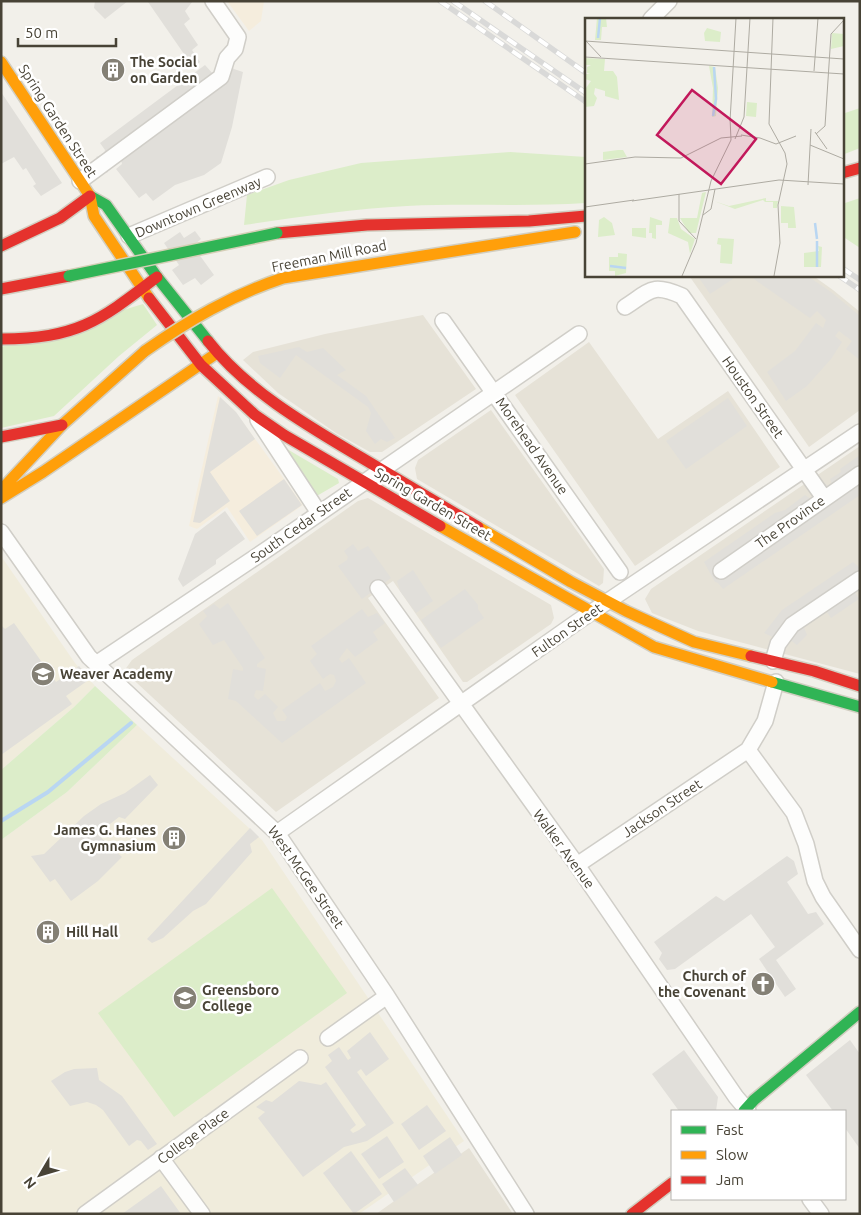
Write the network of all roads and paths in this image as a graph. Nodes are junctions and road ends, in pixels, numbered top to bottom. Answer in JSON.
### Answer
{"nodes":[{"id":1,"x":214,"y":1,"type":"edge"},
{"id":2,"x":669,"y":1,"type":"edge"},
{"id":3,"x":652,"y":18,"type":"edge"},
{"id":4,"x":1,"y":62,"type":"edge"},
{"id":5,"x":860,"y":168,"type":"edge"},
{"id":6,"x":845,"y":172,"type":"edge"},
{"id":7,"x":267,"y":177,"type":"dead end"},
{"id":8,"x":80,"y":181,"type":"junction"},
{"id":9,"x":90,"y":196,"type":"junction"},
{"id":10,"x":585,"y":216,"type":"edge"},
{"id":11,"x":585,"y":232,"type":"edge"},
{"id":12,"x":129,"y":236,"type":"junction"},
{"id":13,"x":1,"y":246,"type":"edge"},
{"id":14,"x":158,"y":277,"type":"junction"},
{"id":15,"x":142,"y":288,"type":"junction"},
{"id":16,"x":1,"y":289,"type":"edge"},
{"id":17,"x":625,"y":307,"type":"dead end"},
{"id":18,"x":444,"y":321,"type":"dead end"},
{"id":19,"x":579,"y":334,"type":"dead end"},
{"id":20,"x":1,"y":339,"type":"edge"},
{"id":21,"x":217,"y":353,"type":"junction"},
{"id":22,"x":201,"y":365,"type":"junction"},
{"id":23,"x":495,"y":394,"type":"junction"},
{"id":24,"x":255,"y":415,"type":"junction"},
{"id":25,"x":62,"y":425,"type":"junction"},
{"id":26,"x":860,"y":432,"type":"edge"},
{"id":27,"x":1,"y":437,"type":"edge"},
{"id":28,"x":383,"y":469,"type":"junction"},
{"id":29,"x":804,"y":469,"type":"junction"},
{"id":30,"x":860,"y":474,"type":"edge"},
{"id":31,"x":364,"y":482,"type":"junction"},
{"id":32,"x":1,"y":490,"type":"edge"},
{"id":33,"x":1,"y":498,"type":"edge"},
{"id":34,"x":824,"y":498,"type":"junction"},
{"id":35,"x":319,"y":513,"type":"junction"},
{"id":36,"x":1,"y":532,"type":"edge"},
{"id":37,"x":720,"y":571,"type":"dead end"},
{"id":38,"x":620,"y":572,"type":"dead end"},
{"id":39,"x":860,"y":579,"type":"edge"},
{"id":40,"x":378,"y":588,"type":"dead end"},
{"id":41,"x":608,"y":601,"type":"junction"},
{"id":42,"x":591,"y":612,"type":"junction"},
{"id":43,"x":773,"y":661,"type":"junction"},
{"id":44,"x":96,"y":664,"type":"junction"},
{"id":45,"x":776,"y":682,"type":"junction"},
{"id":46,"x":860,"y":686,"type":"edge"},
{"id":47,"x":459,"y":704,"type":"junction"},
{"id":48,"x":860,"y":708,"type":"edge"},
{"id":49,"x":748,"y":750,"type":"junction"},
{"id":50,"x":278,"y":833,"type":"junction"},
{"id":51,"x":577,"y":866,"type":"junction"},
{"id":52,"x":860,"y":950,"type":"edge"},
{"id":53,"x":387,"y":996,"type":"junction"},
{"id":54,"x":860,"y":1012,"type":"edge"},
{"id":55,"x":328,"y":1038,"type":"dead end"},
{"id":56,"x":300,"y":1058,"type":"dead end"},
{"id":57,"x":746,"y":1110,"type":"edge"},
{"id":58,"x":162,"y":1158,"type":"junction"},
{"id":59,"x":671,"y":1184,"type":"edge"},
{"id":60,"x":811,"y":1200,"type":"edge"},
{"id":61,"x":85,"y":1214,"type":"edge"},
{"id":62,"x":202,"y":1214,"type":"edge"},
{"id":63,"x":526,"y":1214,"type":"edge"},
{"id":64,"x":632,"y":1214,"type":"edge"},
{"id":65,"x":821,"y":1214,"type":"edge"}],
"edges":[{"from":1,"to":8,"type":"street"},
{"from":2,"to":3,"type":"street"},
{"from":4,"to":8,"type":"main road","name":"Spring Garden Street"},
{"from":5,"to":6,"type":"main road"},
{"from":7,"to":12,"type":"street","name":"Downtown Greenway"},
{"from":8,"to":9,"type":"main road","name":"Spring Garden Street"},
{"from":9,"to":12,"type":"main road","name":"Spring Garden Street"},
{"from":9,"to":13,"type":"main road"},
{"from":9,"to":15,"type":"main road","name":"Spring Garden Street"},
{"from":10,"to":16,"type":"main road","name":"Freeman Mill Road","bridge":true},
{"from":11,"to":25,"type":"main road","name":"Freeman Mill Road","bridge":true},
{"from":12,"to":14,"type":"main road","name":"Spring Garden Street"},
{"from":14,"to":15,"type":"main road"},
{"from":14,"to":21,"type":"main road","name":"Spring Garden Street"},
{"from":15,"to":20,"type":"main road"},
{"from":15,"to":22,"type":"main road","name":"Spring Garden Street"},
{"from":17,"to":29,"type":"street","name":"Houston Street"},
{"from":18,"to":23,"type":"street","name":"Morehead Avenue"},
{"from":19,"to":23,"type":"street","name":"South Cedar Street"},
{"from":21,"to":22,"type":"main road"},
{"from":21,"to":28,"type":"main road","name":"Spring Garden Street"},
{"from":22,"to":24,"type":"main road","name":"Spring Garden Street"},
{"from":22,"to":33,"type":"main road"},
{"from":23,"to":28,"type":"street","name":"South Cedar Street"},
{"from":23,"to":38,"type":"street","name":"Morehead Avenue"},
{"from":24,"to":31,"type":"main road","name":"Spring Garden Street"},
{"from":24,"to":35,"type":"street"},
{"from":25,"to":27,"type":"main road"},
{"from":25,"to":32,"type":"main road","name":"Freeman Mill Road"},
{"from":26,"to":29,"type":"street","name":"Fulton Street"},
{"from":28,"to":31,"type":"street","name":"South Cedar Street"},
{"from":28,"to":41,"type":"main road","name":"Spring Garden Street"},
{"from":29,"to":34,"type":"street","name":"Houston Street"},
{"from":29,"to":41,"type":"street","name":"Fulton Street"},
{"from":30,"to":34,"type":"street","name":"The Province"},
{"from":31,"to":35,"type":"street","name":"South Cedar Street"},
{"from":31,"to":42,"type":"main road","name":"Spring Garden Street"},
{"from":34,"to":37,"type":"street","name":"The Province"},
{"from":35,"to":44,"type":"street","name":"South Cedar Street"},
{"from":36,"to":44,"type":"street","name":"West McGee Street"},
{"from":39,"to":43,"type":"street"},
{"from":40,"to":47,"type":"street","name":"Walker Avenue"},
{"from":41,"to":42,"type":"street","name":"Fulton Street"},
{"from":41,"to":43,"type":"main road","name":"Spring Garden Street"},
{"from":42,"to":45,"type":"main road","name":"Spring Garden Street"},
{"from":42,"to":47,"type":"street","name":"Fulton Street"},
{"from":43,"to":46,"type":"main road","name":"Spring Garden Street"},
{"from":44,"to":50,"type":"street","name":"West McGee Street"},
{"from":45,"to":48,"type":"main road","name":"Spring Garden Street"},
{"from":45,"to":49,"type":"street"},
{"from":47,"to":50,"type":"street","name":"Fulton Street"},
{"from":47,"to":51,"type":"street","name":"Walker Avenue"},
{"from":49,"to":51,"type":"street","name":"Jackson Street"},
{"from":49,"to":52,"type":"street"},
{"from":50,"to":53,"type":"street","name":"West McGee Street"},
{"from":51,"to":57,"type":"street","name":"Walker Avenue"},
{"from":53,"to":55,"type":"street"},
{"from":53,"to":63,"type":"street","name":"West McGee Street"},
{"from":54,"to":57,"type":"main road"},
{"from":56,"to":58,"type":"street","name":"College Place"},
{"from":58,"to":61,"type":"street","name":"College Place"},
{"from":58,"to":62,"type":"street"},
{"from":59,"to":64,"type":"main road"},
{"from":60,"to":65,"type":"street"}]}
